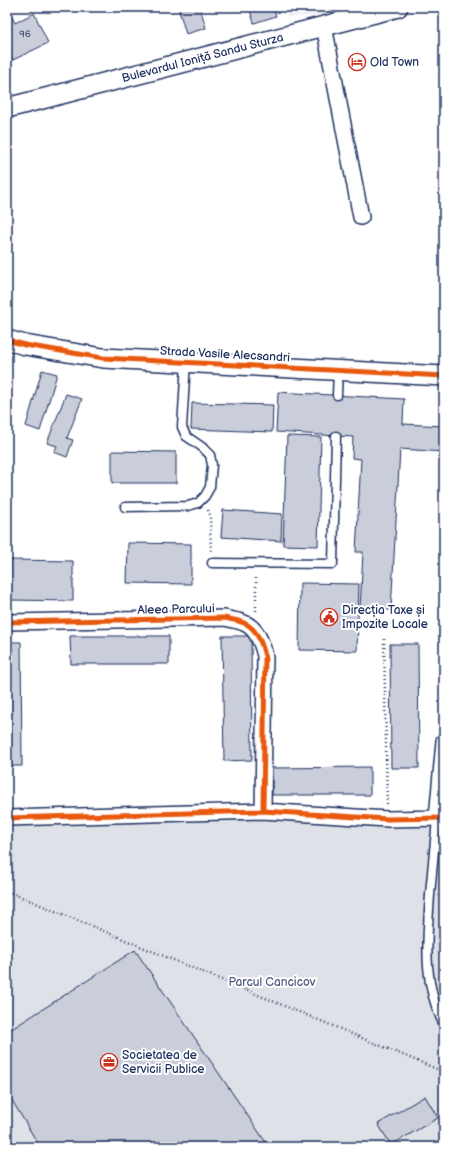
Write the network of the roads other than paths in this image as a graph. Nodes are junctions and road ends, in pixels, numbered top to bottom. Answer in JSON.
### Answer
{"nodes":[{"id":1,"x":398,"y":7,"type":"edge"},
{"id":2,"x":324,"y":26,"type":"junction"},
{"id":3,"x":7,"y":108,"type":"edge"},
{"id":4,"x":361,"y":217,"type":"dead end"},
{"id":5,"x":7,"y":340,"type":"edge"},
{"id":6,"x":186,"y":362,"type":"junction"},
{"id":7,"x":338,"y":370,"type":"junction"},
{"id":8,"x":444,"y":376,"type":"edge"},
{"id":9,"x":337,"y":395,"type":"dead end"},
{"id":10,"x":336,"y":436,"type":"dead end"},
{"id":11,"x":125,"y":507,"type":"dead end"},
{"id":12,"x":212,"y":563,"type":"road end"},
{"id":13,"x":7,"y":622,"type":"edge"},
{"id":14,"x":444,"y":741,"type":"edge"},
{"id":15,"x":263,"y":811,"type":"junction"},
{"id":16,"x":7,"y":818,"type":"edge"},
{"id":17,"x":440,"y":818,"type":"edge"},
{"id":18,"x":444,"y":1025,"type":"edge"}],
"edges":[{"from":1,"to":2,"type":"street","name":"Bulevardul Ioniță Sandu Sturza"},
{"from":2,"to":3,"type":"street","name":"Bulevardul Ioniță Sandu Sturza"},
{"from":2,"to":4,"type":"street"},
{"from":5,"to":6,"type":"street","name":"Strada Vasile Alecsandri"},
{"from":6,"to":7,"type":"street","name":"Strada Vasile Alecsandri"},
{"from":6,"to":11,"type":"lane"},
{"from":7,"to":8,"type":"street","name":"Strada Vasile Alecsandri"},
{"from":7,"to":9,"type":"lane"},
{"from":10,"to":12,"type":"lane"},
{"from":13,"to":15,"type":"street","name":"Aleea Parcului"},
{"from":14,"to":17,"type":"street"},
{"from":15,"to":16,"type":"street"},
{"from":15,"to":17,"type":"street"},
{"from":17,"to":18,"type":"lane"}]}
